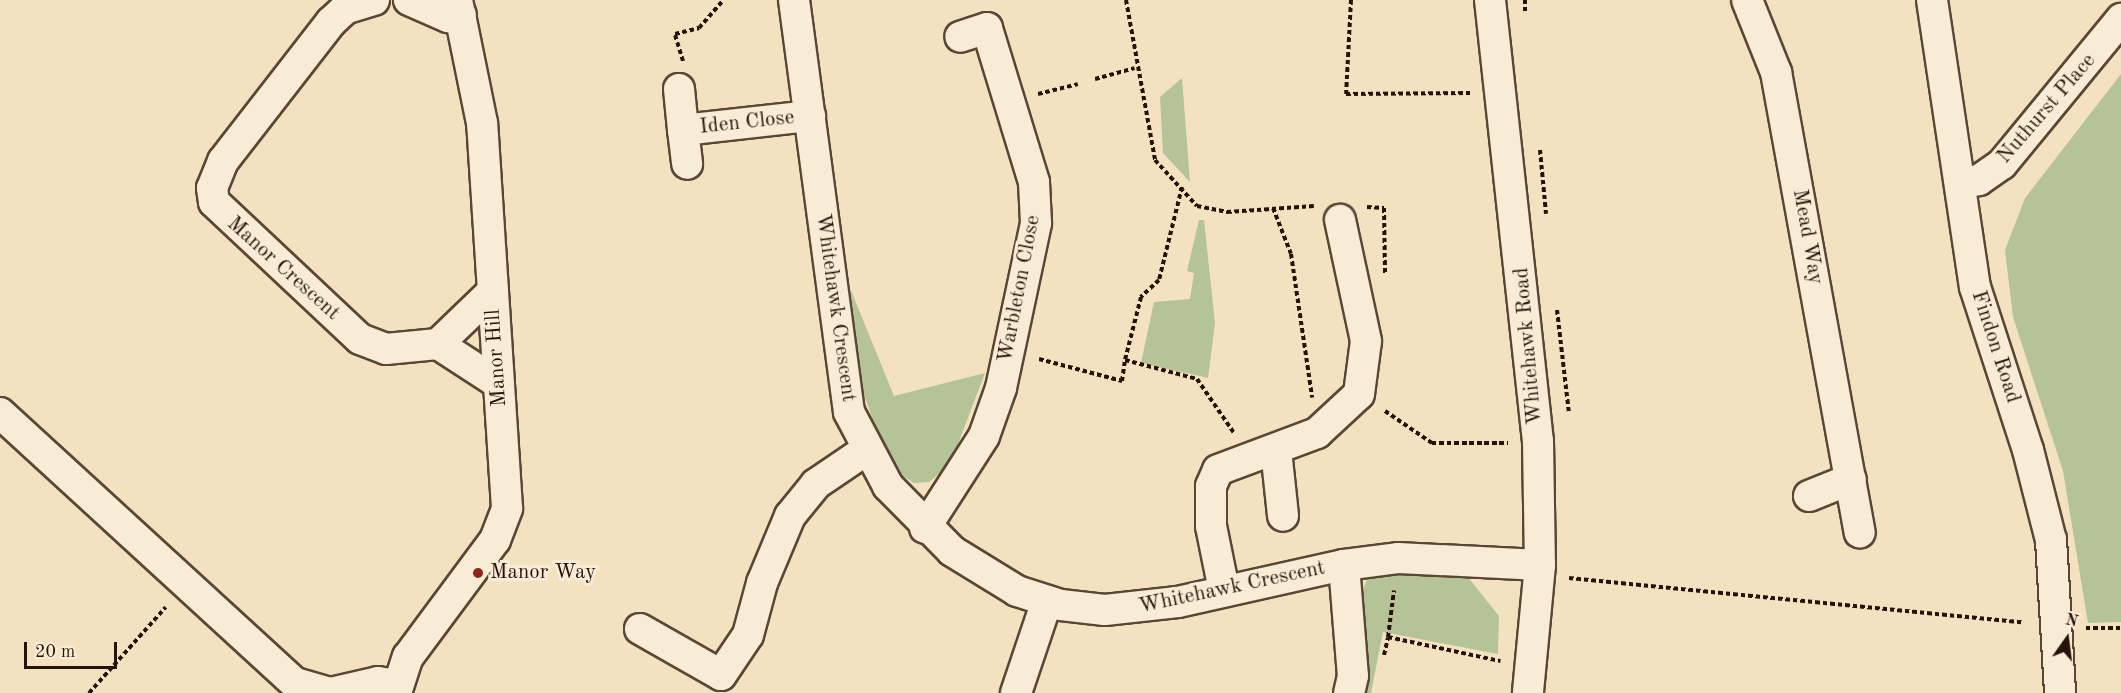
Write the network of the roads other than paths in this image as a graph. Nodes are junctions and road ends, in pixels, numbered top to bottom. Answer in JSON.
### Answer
{"nodes":[{"id":1,"x":374,"y":0,"type":"edge"},
{"id":2,"x":410,"y":0,"type":"edge"},
{"id":3,"x":794,"y":0,"type":"edge"},
{"id":4,"x":1490,"y":0,"type":"edge"},
{"id":5,"x":1747,"y":0,"type":"edge"},
{"id":6,"x":1932,"y":0,"type":"edge"},
{"id":7,"x":459,"y":8,"type":"edge"},
{"id":8,"x":2121,"y":19,"type":"edge"},
{"id":9,"x":960,"y":37,"type":"dead end"},
{"id":10,"x":678,"y":89,"type":"road end"},
{"id":11,"x":810,"y":116,"type":"junction"},
{"id":12,"x":683,"y":130,"type":"junction"},
{"id":13,"x":687,"y":164,"type":"dead end"},
{"id":14,"x":1961,"y":183,"type":"junction"},
{"id":15,"x":1334,"y":213,"type":"road end"},
{"id":16,"x":493,"y":291,"type":"junction"},
{"id":17,"x":438,"y":344,"type":"junction"},
{"id":18,"x":498,"y":383,"type":"junction"},
{"id":19,"x":0,"y":413,"type":"edge"},
{"id":20,"x":866,"y":450,"type":"junction"},
{"id":21,"x":1263,"y":453,"type":"junction"},
{"id":22,"x":1851,"y":479,"type":"junction"},
{"id":23,"x":1809,"y":496,"type":"dead end"},
{"id":24,"x":1283,"y":516,"type":"dead end"},
{"id":25,"x":925,"y":528,"type":"junction"},
{"id":26,"x":1860,"y":532,"type":"dead end"},
{"id":27,"x":1344,"y":564,"type":"junction"},
{"id":28,"x":1539,"y":571,"type":"junction"},
{"id":29,"x":1224,"y":590,"type":"junction"},
{"id":30,"x":1047,"y":601,"type":"junction"},
{"id":31,"x":640,"y":629,"type":"dead end"},
{"id":32,"x":300,"y":688,"type":"edge"},
{"id":33,"x":397,"y":689,"type":"edge"},
{"id":34,"x":1016,"y":693,"type":"edge"},
{"id":35,"x":1349,"y":693,"type":"edge"},
{"id":36,"x":1528,"y":693,"type":"edge"},
{"id":37,"x":2060,"y":693,"type":"edge"}],
"edges":[{"from":1,"to":17,"type":"street","name":"Manor Crescent"},
{"from":2,"to":7,"type":"street"},
{"from":3,"to":11,"type":"street","name":"Whitehawk Crescent"},
{"from":4,"to":28,"type":"street","name":"Whitehawk Road"},
{"from":5,"to":22,"type":"street","name":"Mead Way"},
{"from":6,"to":14,"type":"street","name":"Findon Road"},
{"from":7,"to":16,"type":"street","name":"Manor Hill"},
{"from":8,"to":14,"type":"street","name":"Nuthurst Place"},
{"from":9,"to":25,"type":"street","name":"Warbleton Close"},
{"from":10,"to":12,"type":"street","name":"Iden Close"},
{"from":11,"to":12,"type":"street","name":"Iden Close"},
{"from":11,"to":20,"type":"street","name":"Whitehawk Crescent"},
{"from":12,"to":13,"type":"street","name":"Iden Close"},
{"from":14,"to":37,"type":"street","name":"Findon Road"},
{"from":15,"to":21,"type":"street"},
{"from":16,"to":17,"type":"street"},
{"from":16,"to":18,"type":"street","name":"Manor Hill"},
{"from":17,"to":18,"type":"street"},
{"from":18,"to":33,"type":"street","name":"Manor Hill"},
{"from":19,"to":32,"type":"street"},
{"from":20,"to":25,"type":"street","name":"Whitehawk Crescent"},
{"from":20,"to":31,"type":"street"},
{"from":21,"to":24,"type":"street"},
{"from":21,"to":29,"type":"street"},
{"from":22,"to":23,"type":"street"},
{"from":22,"to":26,"type":"street","name":"Mead Way"},
{"from":25,"to":30,"type":"street","name":"Whitehawk Crescent"},
{"from":27,"to":28,"type":"street","name":"Whitehawk Crescent"},
{"from":27,"to":29,"type":"street","name":"Whitehawk Crescent"},
{"from":27,"to":35,"type":"street"},
{"from":28,"to":36,"type":"street","name":"Whitehawk Road"},
{"from":29,"to":30,"type":"street","name":"Whitehawk Crescent"},
{"from":30,"to":34,"type":"street"},
{"from":32,"to":33,"type":"street","name":"Manor Hill"}]}
